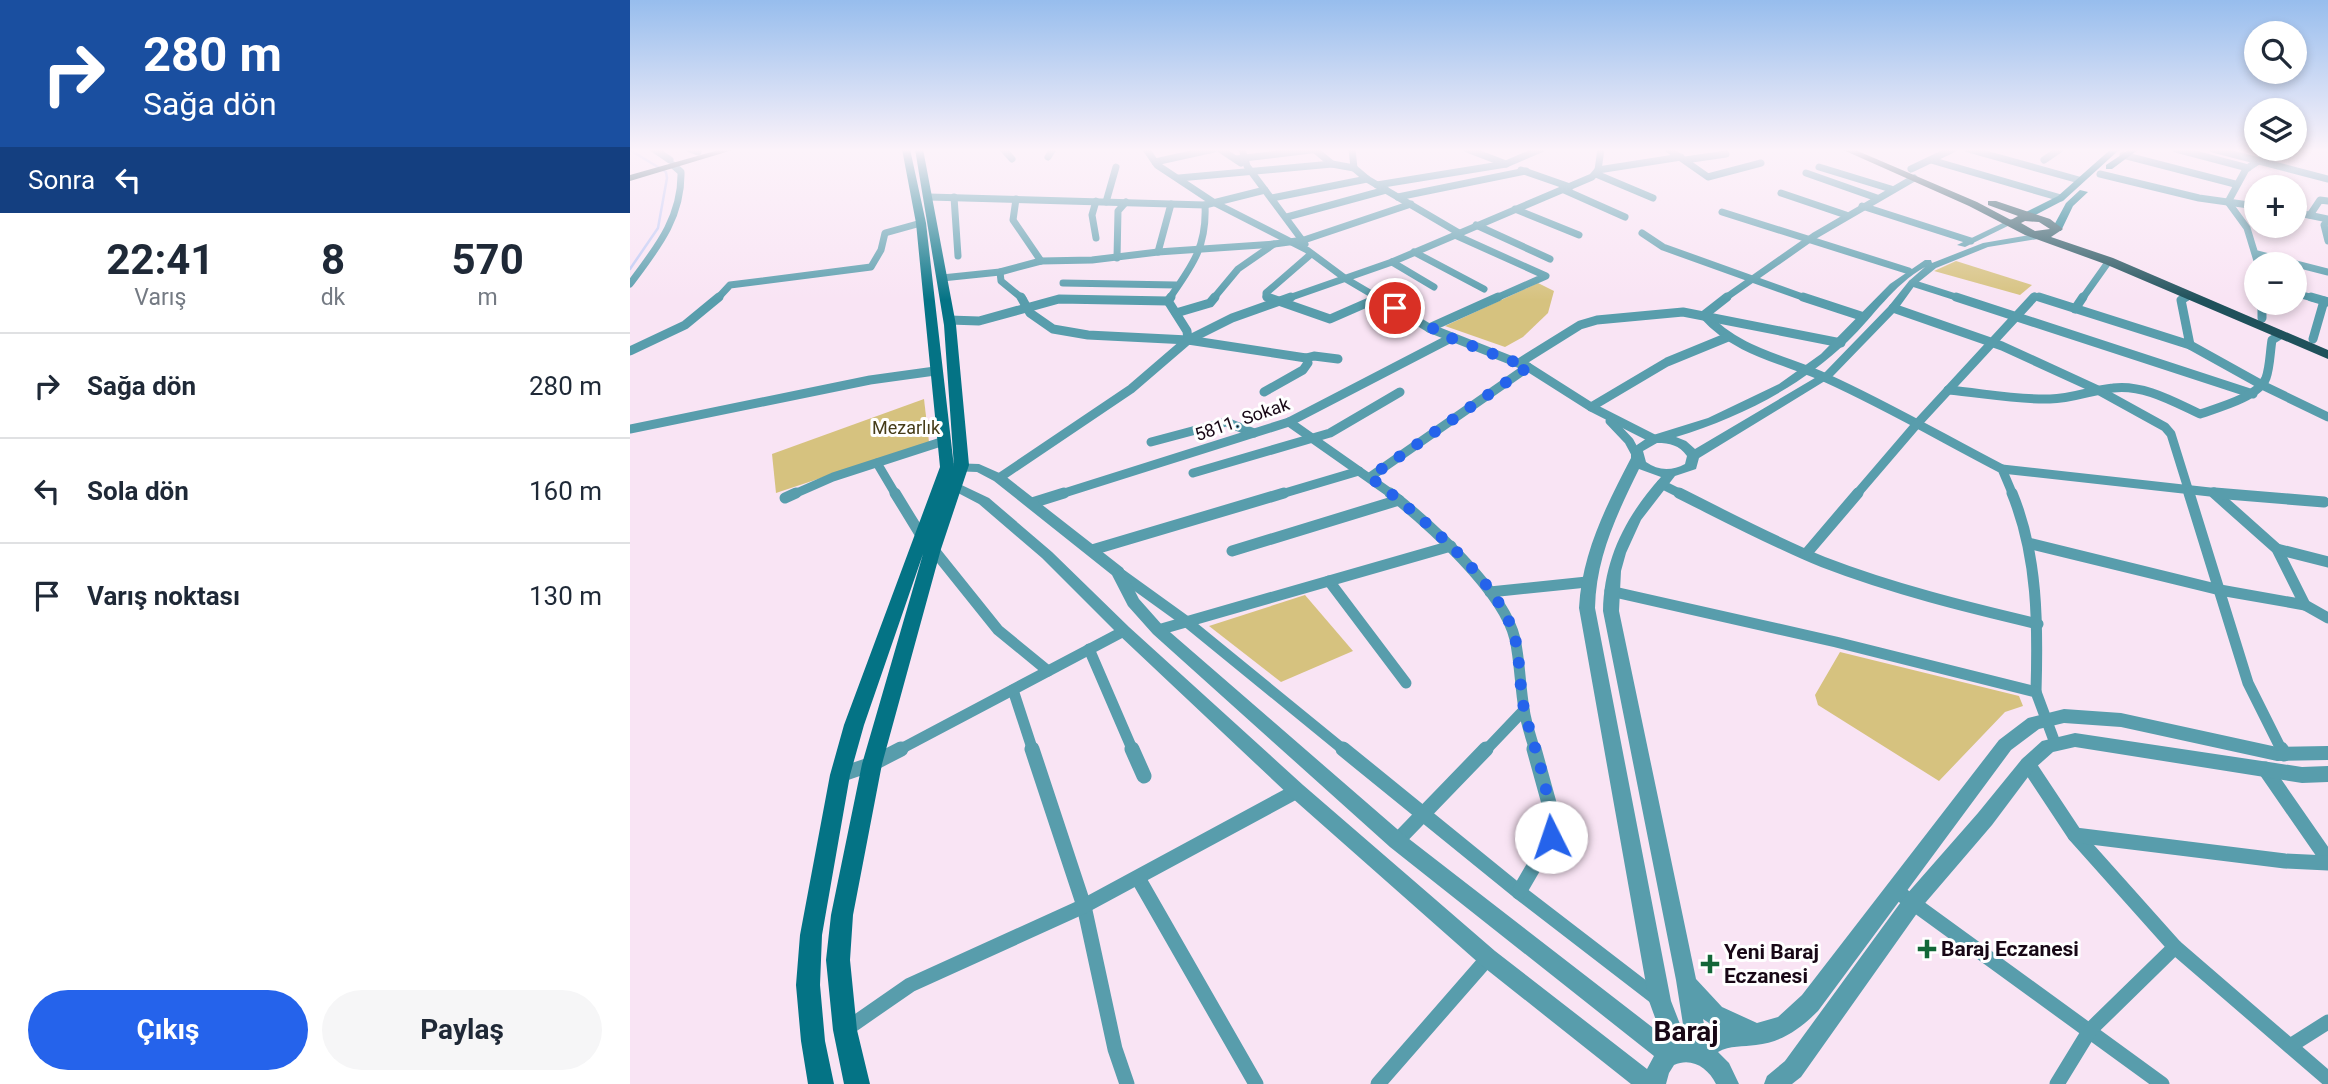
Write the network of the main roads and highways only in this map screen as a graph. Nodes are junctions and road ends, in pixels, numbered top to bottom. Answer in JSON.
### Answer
{"nodes":[{"id":1,"x":916,"y":200,"type":"edge"},
{"id":2,"x":929,"y":200,"type":"edge"},
{"id":3,"x":1973,"y":200,"type":"edge"},
{"id":4,"x":1973,"y":200,"type":"edge"},
{"id":5,"x":2058,"y":200,"type":"edge"},
{"id":6,"x":2074,"y":200,"type":"edge"},
{"id":7,"x":2020,"y":220,"type":"junction"},
{"id":8,"x":2048,"y":231,"type":"junction"},
{"id":9,"x":2328,"y":345,"type":"edge"},
{"id":10,"x":2328,"y":355,"type":"edge"},
{"id":11,"x":951,"y":475,"type":"junction"},
{"id":12,"x":927,"y":543,"type":"junction"},
{"id":13,"x":821,"y":1084,"type":"edge"},
{"id":14,"x":857,"y":1084,"type":"edge"}],
"edges":[{"from":1,"to":11,"type":"main road"},
{"from":2,"to":11,"type":"main road"},
{"from":3,"to":7,"type":"main road"},
{"from":4,"to":7,"type":"main road"},
{"from":5,"to":7,"type":"main road"},
{"from":6,"to":8,"type":"main road"},
{"from":7,"to":8,"type":"main road"},
{"from":7,"to":8,"type":"main road"},
{"from":8,"to":9,"type":"main road"},
{"from":8,"to":10,"type":"main road"},
{"from":11,"to":12,"type":"main road"},
{"from":12,"to":13,"type":"main road"},
{"from":12,"to":14,"type":"main road"}]}
